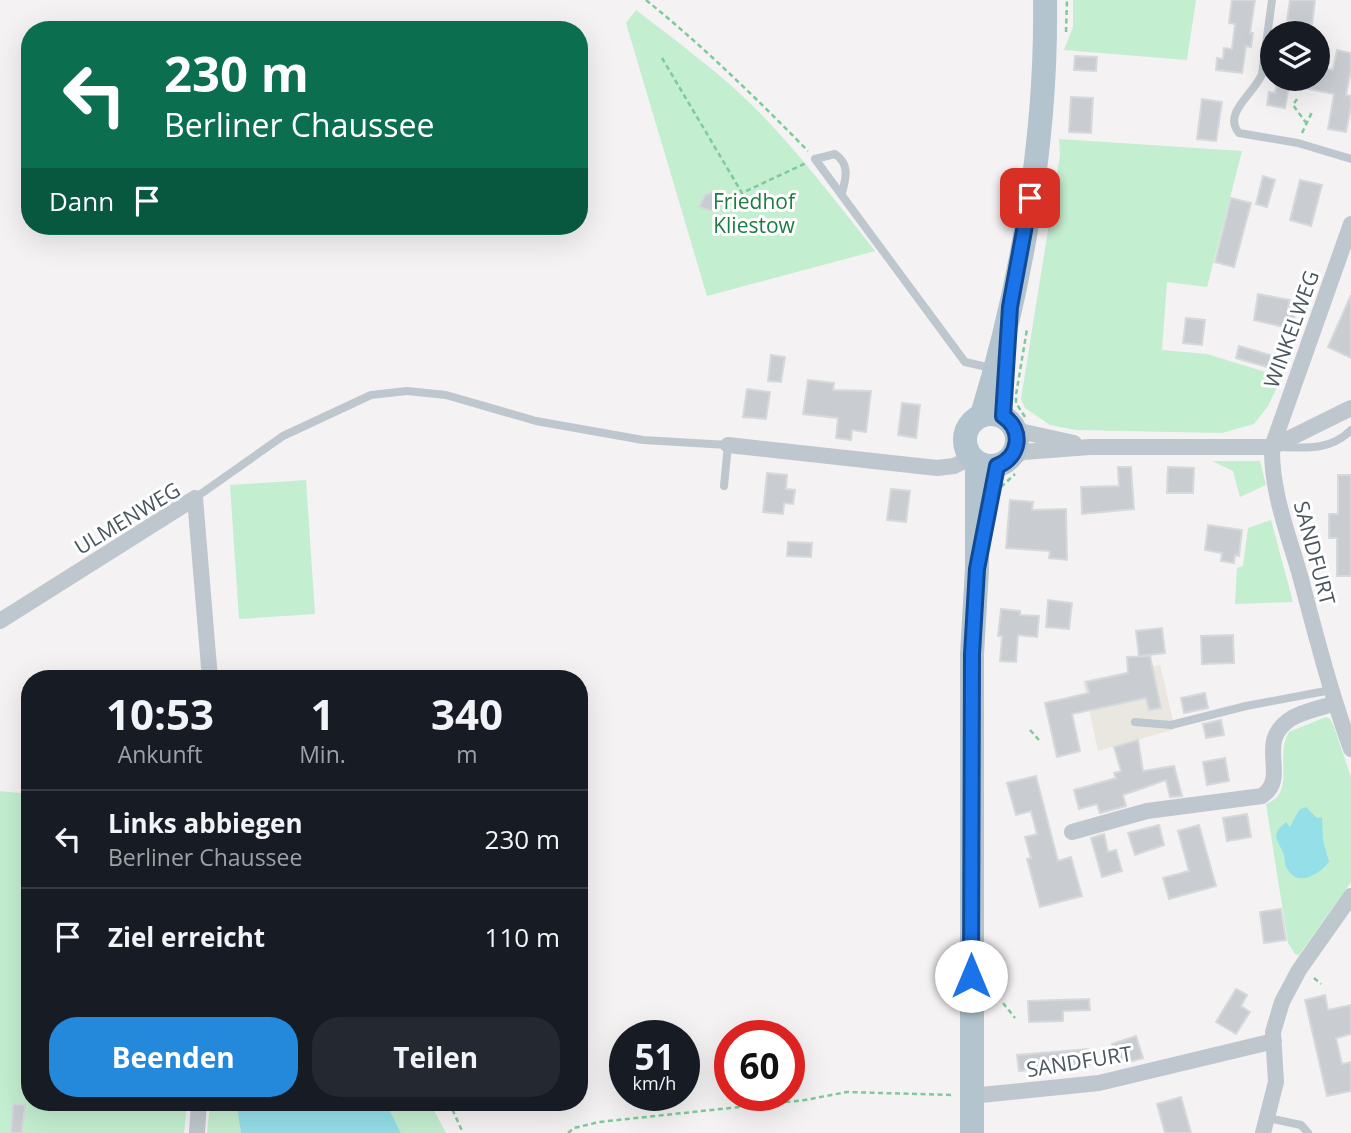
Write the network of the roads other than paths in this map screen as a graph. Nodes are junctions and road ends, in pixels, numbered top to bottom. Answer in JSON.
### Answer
{"nodes":[{"id":1,"x":1045,"y":0,"type":"edge"},
{"id":2,"x":1272,"y":0,"type":"edge"},
{"id":3,"x":1351,"y":159,"type":"edge"},
{"id":4,"x":842,"y":193,"type":"junction"},
{"id":5,"x":1351,"y":225,"type":"edge"},
{"id":6,"x":1010,"y":307,"type":"junction"},
{"id":7,"x":994,"y":369,"type":"junction"},
{"id":8,"x":1350,"y":410,"type":"edge"},
{"id":9,"x":1000,"y":421,"type":"junction"},
{"id":10,"x":1351,"y":430,"type":"edge"},
{"id":11,"x":728,"y":445,"type":"junction"},
{"id":12,"x":1090,"y":447,"type":"junction"},
{"id":13,"x":1272,"y":447,"type":"junction"},
{"id":14,"x":995,"y":463,"type":"junction"},
{"id":15,"x":724,"y":486,"type":"dead end"},
{"id":16,"x":195,"y":498,"type":"junction"},
{"id":17,"x":0,"y":621,"type":"edge"},
{"id":18,"x":209,"y":670,"type":"edge"},
{"id":19,"x":1333,"y":696,"type":"junction"},
{"id":20,"x":1135,"y":722,"type":"dead end"},
{"id":21,"x":1351,"y":749,"type":"edge"},
{"id":22,"x":1072,"y":832,"type":"dead end"},
{"id":23,"x":1351,"y":896,"type":"edge"},
{"id":24,"x":1273,"y":1041,"type":"junction"},
{"id":25,"x":971,"y":1096,"type":"junction"},
{"id":26,"x":199,"y":1111,"type":"edge"},
{"id":27,"x":1266,"y":1126,"type":"edge"},
{"id":28,"x":197,"y":1133,"type":"edge"},
{"id":29,"x":972,"y":1133,"type":"edge"},
{"id":30,"x":1308,"y":1133,"type":"edge"}],
"edges":[{"from":1,"to":6,"type":"main road"},
{"from":2,"to":3,"type":"lane"},
{"from":4,"to":4,"type":"lane"},
{"from":4,"to":7,"type":"lane"},
{"from":5,"to":13,"type":"street","name":"WINKELWEG"},
{"from":6,"to":7,"type":"main road"},
{"from":6,"to":9,"type":"main road"},
{"from":7,"to":9,"type":"main road"},
{"from":8,"to":13,"type":"street"},
{"from":9,"to":12,"type":"street"},
{"from":9,"to":14,"type":"main road"},
{"from":9,"to":14,"type":"main road"},
{"from":10,"to":13,"type":"lane"},
{"from":11,"to":14,"type":"street"},
{"from":11,"to":15,"type":"lane"},
{"from":11,"to":16,"type":"lane"},
{"from":12,"to":13,"type":"street"},
{"from":12,"to":14,"type":"street"},
{"from":13,"to":19,"type":"street","name":"SANDFURT"},
{"from":14,"to":25,"type":"main road"},
{"from":16,"to":17,"type":"street","name":"ULMENWEG"},
{"from":16,"to":18,"type":"street","name":"ULMENWEG"},
{"from":19,"to":20,"type":"lane"},
{"from":19,"to":21,"type":"street","name":"SANDFURT"},
{"from":19,"to":22,"type":"street"},
{"from":23,"to":24,"type":"street"},
{"from":24,"to":25,"type":"street","name":"SANDFURT"},
{"from":24,"to":27,"type":"street"},
{"from":25,"to":29,"type":"main road"},
{"from":26,"to":28,"type":"street"},
{"from":27,"to":30,"type":"lane"}]}
